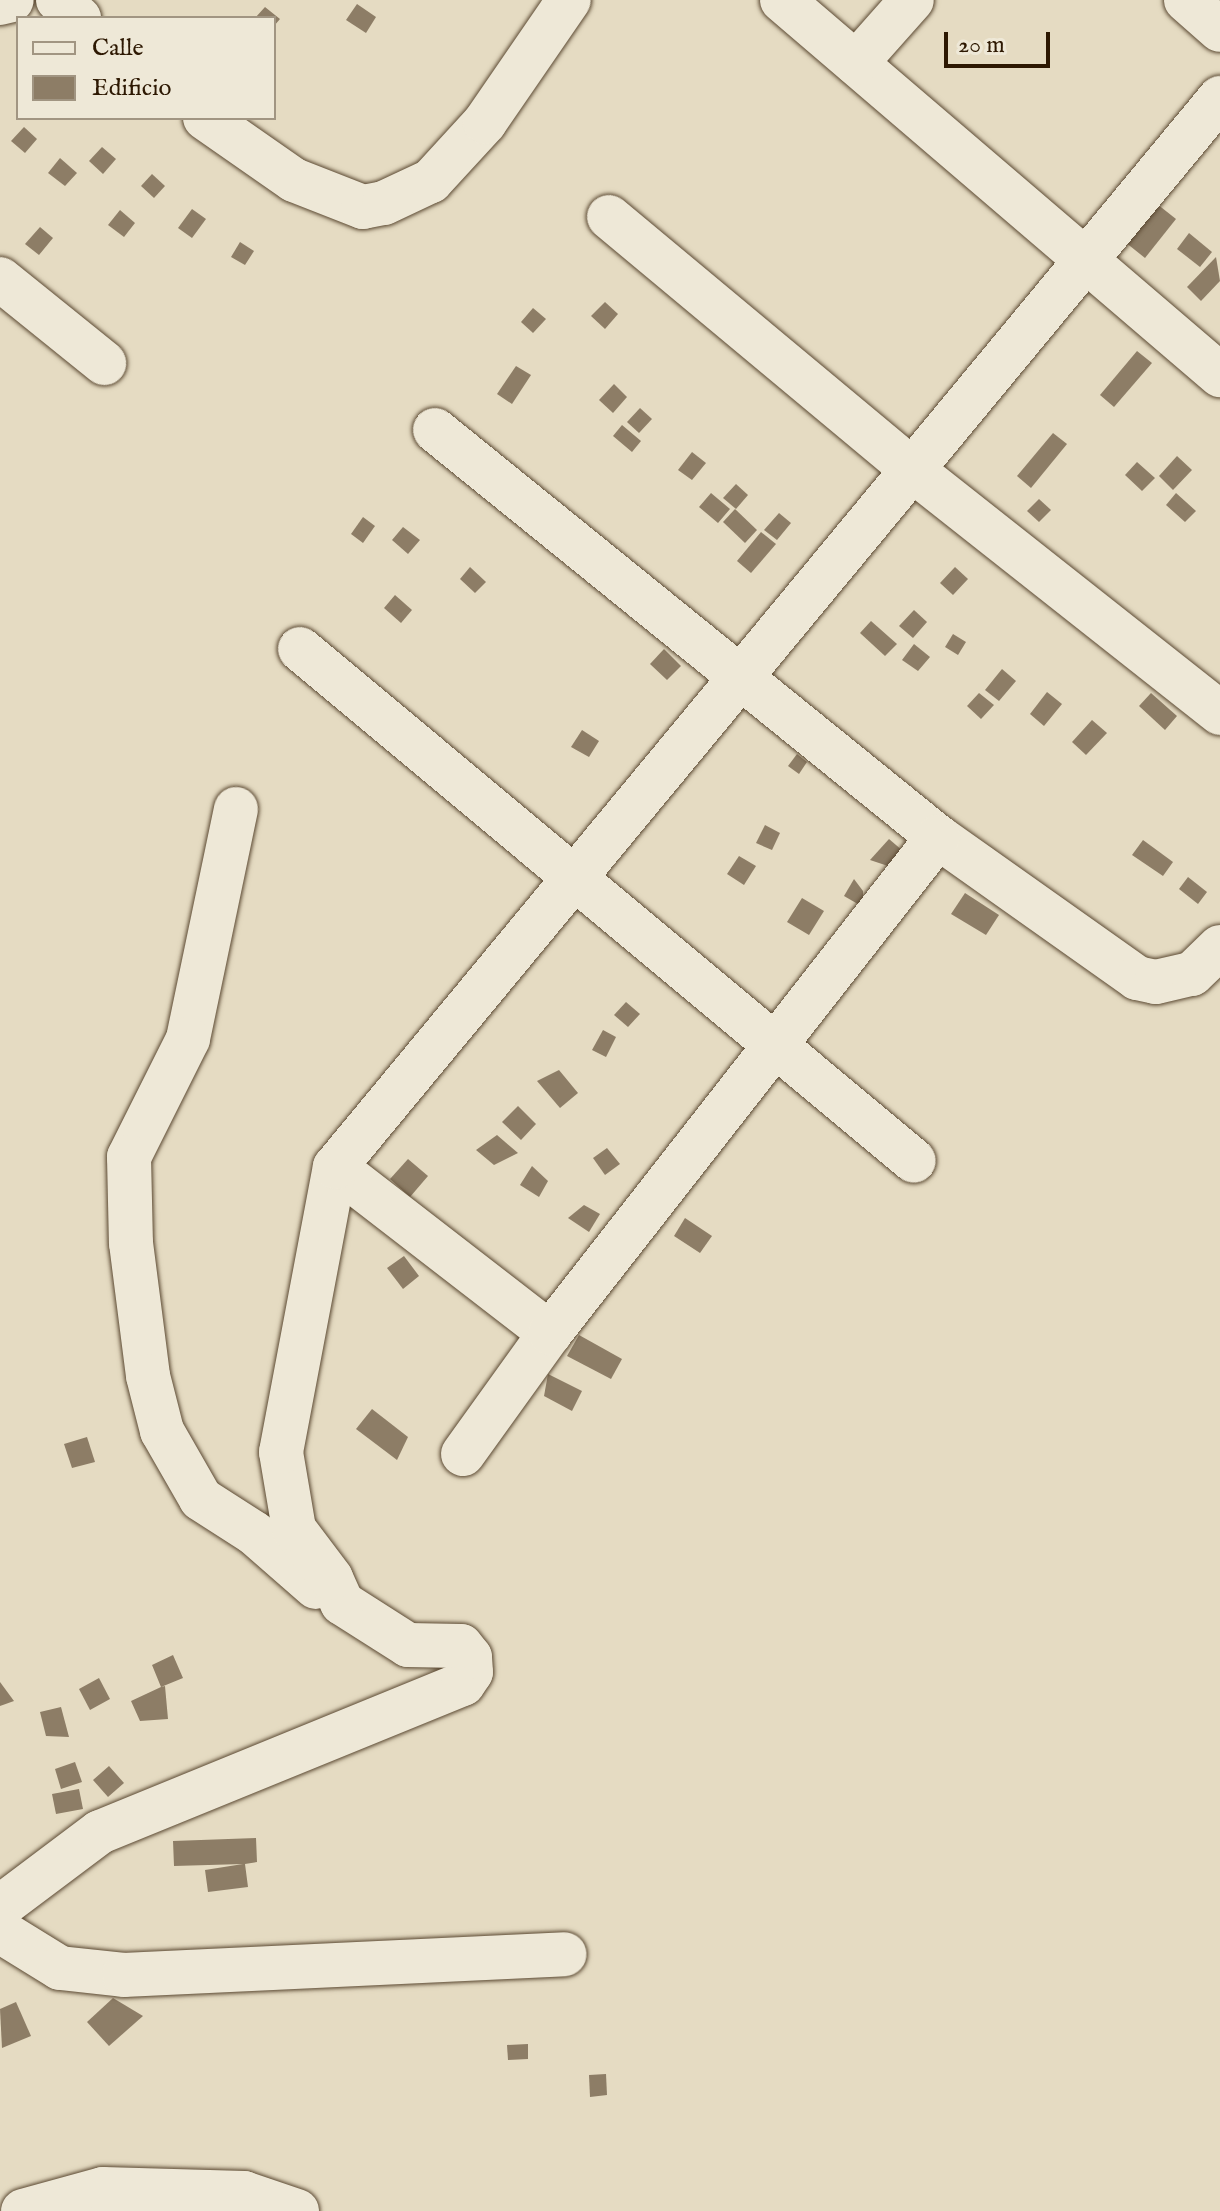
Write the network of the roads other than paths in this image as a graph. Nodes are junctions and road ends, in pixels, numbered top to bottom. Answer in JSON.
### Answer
{"nodes":[{"id":1,"x":12,"y":0,"type":"edge"},
{"id":2,"x":58,"y":0,"type":"edge"},
{"id":3,"x":569,"y":0,"type":"edge"},
{"id":4,"x":782,"y":0,"type":"edge"},
{"id":5,"x":912,"y":0,"type":"edge"},
{"id":6,"x":1186,"y":0,"type":"edge"},
{"id":7,"x":0,"y":3,"type":"edge"},
{"id":8,"x":77,"y":16,"type":"edge"},
{"id":9,"x":1220,"y":30,"type":"edge"},
{"id":10,"x":856,"y":63,"type":"junction"},
{"id":11,"x":1220,"y":98,"type":"edge"},
{"id":12,"x":208,"y":120,"type":"edge"},
{"id":13,"x":609,"y":217,"type":"dead end"},
{"id":14,"x":1087,"y":264,"type":"junction"},
{"id":15,"x":0,"y":279,"type":"edge"},
{"id":16,"x":104,"y":363,"type":"dead end"},
{"id":17,"x":1220,"y":375,"type":"edge"},
{"id":18,"x":435,"y":430,"type":"dead end"},
{"id":19,"x":915,"y":472,"type":"junction"},
{"id":20,"x":300,"y":649,"type":"dead end"},
{"id":21,"x":743,"y":678,"type":"junction"},
{"id":22,"x":1220,"y":713,"type":"edge"},
{"id":23,"x":236,"y":809,"type":"dead end"},
{"id":24,"x":938,"y":837,"type":"junction"},
{"id":25,"x":577,"y":879,"type":"junction"},
{"id":26,"x":1220,"y":947,"type":"edge"},
{"id":27,"x":777,"y":1047,"type":"junction"},
{"id":28,"x":914,"y":1161,"type":"dead end"},
{"id":29,"x":335,"y":1167,"type":"junction"},
{"id":30,"x":550,"y":1333,"type":"junction"},
{"id":31,"x":463,"y":1454,"type":"dead end"},
{"id":32,"x":342,"y":1603,"type":"junction"},
{"id":33,"x":0,"y":1907,"type":"edge"},
{"id":34,"x":0,"y":1931,"type":"edge"},
{"id":35,"x":565,"y":1954,"type":"dead end"},
{"id":36,"x":23,"y":2211,"type":"edge"},
{"id":37,"x":297,"y":2211,"type":"edge"}],
"edges":[{"from":1,"to":7,"type":"street"},
{"from":2,"to":8,"type":"street"},
{"from":3,"to":12,"type":"street"},
{"from":4,"to":10,"type":"street"},
{"from":5,"to":10,"type":"street"},
{"from":6,"to":9,"type":"street"},
{"from":10,"to":14,"type":"street"},
{"from":11,"to":14,"type":"street"},
{"from":13,"to":19,"type":"street"},
{"from":14,"to":17,"type":"street"},
{"from":14,"to":19,"type":"street"},
{"from":15,"to":16,"type":"street"},
{"from":18,"to":21,"type":"street"},
{"from":19,"to":21,"type":"street"},
{"from":19,"to":22,"type":"street"},
{"from":20,"to":25,"type":"street"},
{"from":21,"to":24,"type":"street"},
{"from":21,"to":25,"type":"street"},
{"from":23,"to":32,"type":"street"},
{"from":24,"to":26,"type":"street"},
{"from":24,"to":27,"type":"street"},
{"from":25,"to":27,"type":"street"},
{"from":25,"to":29,"type":"street"},
{"from":27,"to":28,"type":"street"},
{"from":27,"to":30,"type":"street"},
{"from":29,"to":30,"type":"street"},
{"from":29,"to":32,"type":"street"},
{"from":30,"to":31,"type":"street"},
{"from":32,"to":33,"type":"street"},
{"from":34,"to":35,"type":"street"},
{"from":36,"to":37,"type":"street"}]}
